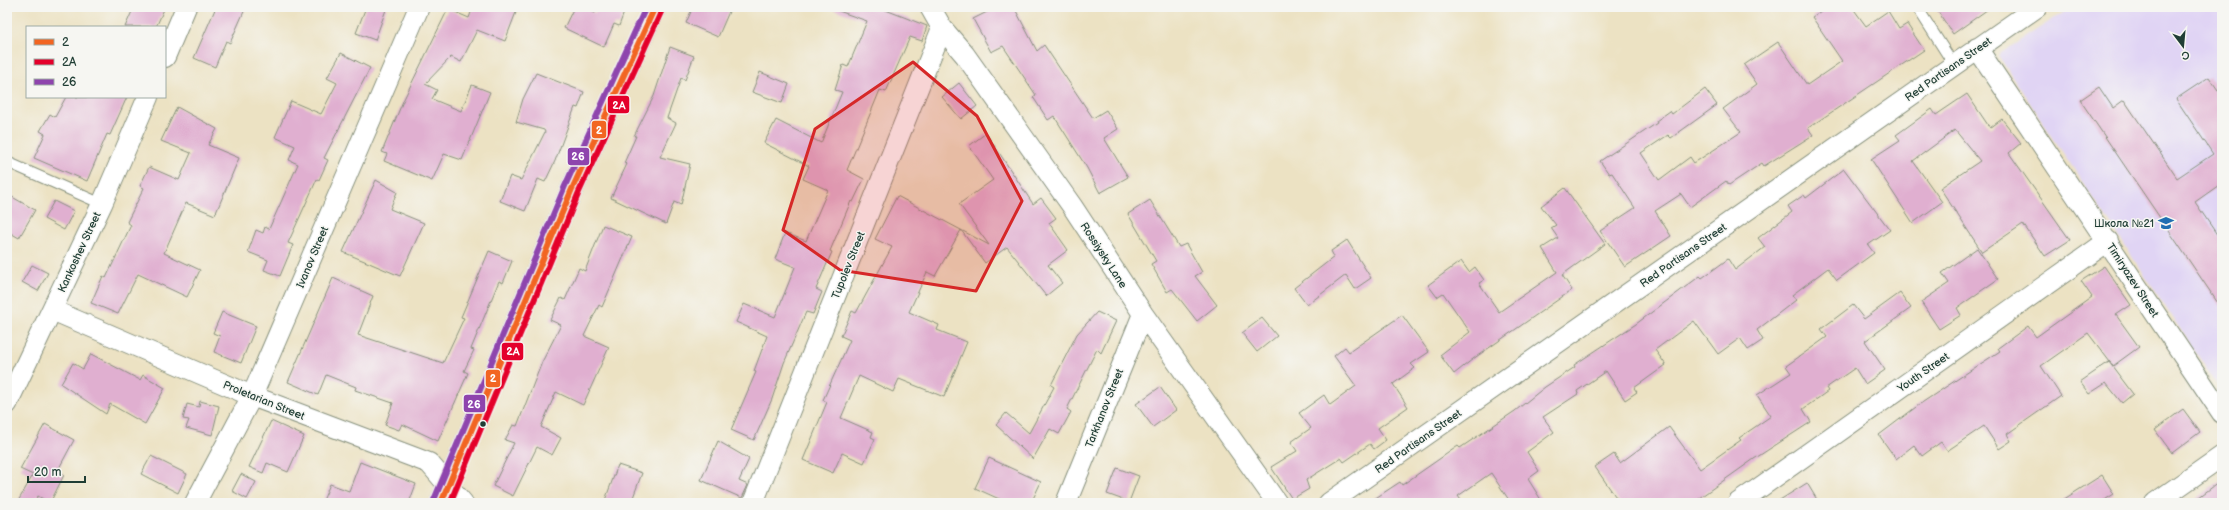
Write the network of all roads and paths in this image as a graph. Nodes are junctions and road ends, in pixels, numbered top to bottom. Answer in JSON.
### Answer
{"nodes":[{"id":1,"x":186,"y":7,"type":"edge"},
{"id":2,"x":419,"y":7,"type":"edge"},
{"id":3,"x":655,"y":7,"type":"edge"},
{"id":4,"x":930,"y":7,"type":"edge"},
{"id":5,"x":1917,"y":7,"type":"edge"},
{"id":6,"x":2038,"y":7,"type":"edge"},
{"id":7,"x":942,"y":28,"type":"junction"},
{"id":8,"x":1977,"y":48,"type":"junction"},
{"id":9,"x":166,"y":55,"type":"edge"},
{"id":10,"x":1954,"y":65,"type":"junction"},
{"id":11,"x":148,"y":98,"type":"edge"},
{"id":12,"x":7,"y":162,"type":"edge"},
{"id":13,"x":102,"y":204,"type":"junction"},
{"id":14,"x":2108,"y":241,"type":"junction"},
{"id":15,"x":52,"y":310,"type":"junction"},
{"id":16,"x":1143,"y":314,"type":"junction"},
{"id":17,"x":252,"y":396,"type":"junction"},
{"id":18,"x":7,"y":404,"type":"edge"},
{"id":19,"x":2222,"y":413,"type":"edge"},
{"id":20,"x":2222,"y":456,"type":"edge"},
{"id":21,"x":445,"y":494,"type":"edge"},
{"id":22,"x":196,"y":503,"type":"edge"},
{"id":23,"x":463,"y":503,"type":"edge"},
{"id":24,"x":753,"y":503,"type":"edge"},
{"id":25,"x":1066,"y":503,"type":"edge"},
{"id":26,"x":1277,"y":503,"type":"edge"},
{"id":27,"x":1329,"y":503,"type":"edge"},
{"id":28,"x":1738,"y":503,"type":"edge"},
{"id":29,"x":2155,"y":503,"type":"edge"}],
"edges":[{"from":1,"to":9,"type":"street"},
{"from":2,"to":17,"type":"street","name":"Ivanov Street"},
{"from":3,"to":21,"type":"street"},
{"from":4,"to":7,"type":"street","name":"Rossiysky Lane"},
{"from":5,"to":10,"type":"lane"},
{"from":6,"to":8,"type":"street","name":"Red Partisans Street"},
{"from":7,"to":16,"type":"street","name":"Rossiysky Lane"},
{"from":7,"to":24,"type":"street","name":"Tupolev Street"},
{"from":8,"to":10,"type":"street","name":"Red Partisans Street"},
{"from":8,"to":14,"type":"street","name":"Timiryazev Street"},
{"from":10,"to":27,"type":"street","name":"Red Partisans Street"},
{"from":11,"to":13,"type":"street","name":"Kankoshev Street"},
{"from":12,"to":13,"type":"lane"},
{"from":13,"to":15,"type":"street","name":"Kankoshev Street"},
{"from":14,"to":19,"type":"street","name":"Timiryazev Street"},
{"from":14,"to":28,"type":"street","name":"Youth Street"},
{"from":15,"to":17,"type":"street","name":"Proletarian Street"},
{"from":15,"to":18,"type":"street","name":"Kankoshev Street"},
{"from":16,"to":25,"type":"street","name":"Tarkhanov Street"},
{"from":16,"to":26,"type":"street","name":"Rossiysky Lane"},
{"from":17,"to":21,"type":"street","name":"Proletarian Street"},
{"from":17,"to":22,"type":"street","name":"Ivanov Street"},
{"from":20,"to":29,"type":"street"},
{"from":21,"to":23,"type":"street","name":"Proletarian Street"}]}
